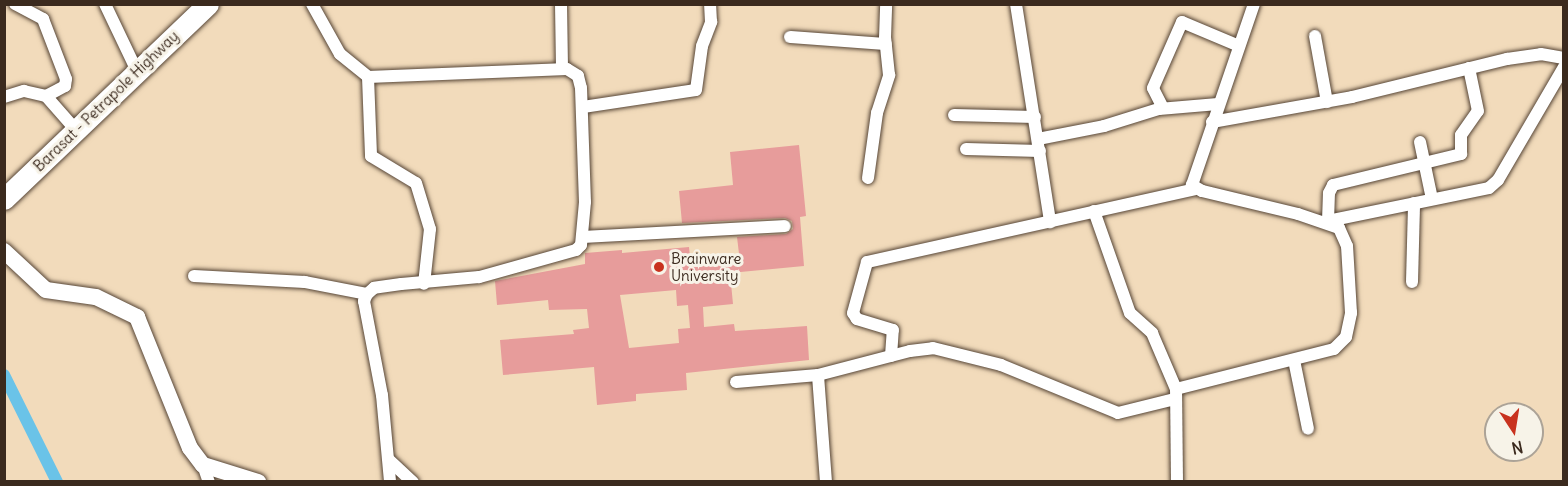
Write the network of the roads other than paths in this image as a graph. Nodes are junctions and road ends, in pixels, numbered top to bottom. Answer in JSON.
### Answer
{"nodes":[{"id":1,"x":15,"y":4,"type":"edge"},
{"id":2,"x":105,"y":4,"type":"edge"},
{"id":3,"x":312,"y":4,"type":"edge"},
{"id":4,"x":561,"y":4,"type":"edge"},
{"id":5,"x":710,"y":4,"type":"edge"},
{"id":6,"x":886,"y":4,"type":"edge"},
{"id":7,"x":1016,"y":4,"type":"edge"},
{"id":8,"x":1254,"y":4,"type":"edge"},
{"id":9,"x":199,"y":8,"type":"edge"},
{"id":10,"x":790,"y":36,"type":"dead end"},
{"id":11,"x":1315,"y":36,"type":"dead end"},
{"id":12,"x":885,"y":44,"type":"junction"},
{"id":13,"x":1239,"y":46,"type":"junction"},
{"id":14,"x":1563,"y":58,"type":"edge"},
{"id":15,"x":1469,"y":68,"type":"junction"},
{"id":16,"x":1563,"y":68,"type":"edge"},
{"id":17,"x":136,"y":69,"type":"junction"},
{"id":18,"x":562,"y":69,"type":"junction"},
{"id":19,"x":368,"y":77,"type":"junction"},
{"id":20,"x":46,"y":96,"type":"junction"},
{"id":21,"x":4,"y":97,"type":"edge"},
{"id":22,"x":1327,"y":102,"type":"junction"},
{"id":23,"x":1218,"y":104,"type":"junction"},
{"id":24,"x":583,"y":107,"type":"junction"},
{"id":25,"x":1163,"y":108,"type":"junction"},
{"id":26,"x":954,"y":115,"type":"dead end"},
{"id":27,"x":1035,"y":117,"type":"junction"},
{"id":28,"x":1212,"y":122,"type":"junction"},
{"id":29,"x":75,"y":129,"type":"junction"},
{"id":30,"x":1420,"y":142,"type":"dead end"},
{"id":31,"x":1039,"y":145,"type":"junction"},
{"id":32,"x":966,"y":149,"type":"dead end"},
{"id":33,"x":1423,"y":164,"type":"junction"},
{"id":34,"x":868,"y":178,"type":"dead end"},
{"id":35,"x":1195,"y":189,"type":"junction"},
{"id":36,"x":4,"y":199,"type":"edge"},
{"id":37,"x":1432,"y":199,"type":"junction"},
{"id":38,"x":1414,"y":203,"type":"junction"},
{"id":39,"x":1094,"y":211,"type":"junction"},
{"id":40,"x":1325,"y":221,"type":"junction"},
{"id":41,"x":1050,"y":222,"type":"junction"},
{"id":42,"x":784,"y":226,"type":"dead end"},
{"id":43,"x":584,"y":237,"type":"junction"},
{"id":44,"x":4,"y":250,"type":"edge"},
{"id":45,"x":195,"y":276,"type":"dead end"},
{"id":46,"x":1412,"y":282,"type":"dead end"},
{"id":47,"x":424,"y":284,"type":"junction"},
{"id":48,"x":367,"y":294,"type":"junction"},
{"id":49,"x":891,"y":356,"type":"junction"},
{"id":50,"x":1294,"y":360,"type":"junction"},
{"id":51,"x":818,"y":375,"type":"junction"},
{"id":52,"x":736,"y":382,"type":"dead end"},
{"id":53,"x":1176,"y":394,"type":"junction"},
{"id":54,"x":1308,"y":429,"type":"dead end"},
{"id":55,"x":389,"y":460,"type":"junction"},
{"id":56,"x":202,"y":465,"type":"junction"},
{"id":57,"x":209,"y":482,"type":"edge"},
{"id":58,"x":258,"y":482,"type":"edge"},
{"id":59,"x":390,"y":482,"type":"edge"},
{"id":60,"x":413,"y":482,"type":"edge"},
{"id":61,"x":826,"y":482,"type":"edge"},
{"id":62,"x":1177,"y":482,"type":"edge"}],
"edges":[{"from":1,"to":20,"type":"street"},
{"from":2,"to":17,"type":"street"},
{"from":3,"to":19,"type":"street"},
{"from":4,"to":18,"type":"street"},
{"from":5,"to":24,"type":"street"},
{"from":6,"to":12,"type":"street"},
{"from":7,"to":27,"type":"street"},
{"from":8,"to":13,"type":"street"},
{"from":9,"to":17,"type":"highway","name":"Barasat - Petrapole Highway"},
{"from":10,"to":12,"type":"street"},
{"from":11,"to":22,"type":"street"},
{"from":12,"to":34,"type":"street"},
{"from":13,"to":23,"type":"street"},
{"from":13,"to":25,"type":"street"},
{"from":14,"to":15,"type":"street"},
{"from":15,"to":22,"type":"street"},
{"from":15,"to":33,"type":"street"},
{"from":16,"to":37,"type":"street"},
{"from":17,"to":29,"type":"highway","name":"Barasat - Petrapole Highway"},
{"from":18,"to":19,"type":"street"},
{"from":18,"to":24,"type":"street"},
{"from":19,"to":47,"type":"street"},
{"from":20,"to":21,"type":"street"},
{"from":20,"to":29,"type":"street"},
{"from":22,"to":28,"type":"street"},
{"from":23,"to":25,"type":"street"},
{"from":23,"to":28,"type":"street"},
{"from":24,"to":43,"type":"street"},
{"from":25,"to":31,"type":"street"},
{"from":26,"to":27,"type":"street"},
{"from":27,"to":31,"type":"street"},
{"from":28,"to":35,"type":"street"},
{"from":29,"to":36,"type":"highway","name":"Barasat - Petrapole Highway"},
{"from":30,"to":33,"type":"street"},
{"from":31,"to":32,"type":"street"},
{"from":31,"to":41,"type":"street"},
{"from":33,"to":37,"type":"street"},
{"from":33,"to":40,"type":"street"},
{"from":35,"to":39,"type":"street"},
{"from":35,"to":40,"type":"street"},
{"from":37,"to":38,"type":"street"},
{"from":38,"to":40,"type":"street"},
{"from":38,"to":46,"type":"street"},
{"from":39,"to":41,"type":"street"},
{"from":39,"to":53,"type":"street"},
{"from":40,"to":50,"type":"street"},
{"from":41,"to":49,"type":"street"},
{"from":42,"to":43,"type":"street"},
{"from":43,"to":47,"type":"street"},
{"from":44,"to":56,"type":"street"},
{"from":45,"to":48,"type":"street"},
{"from":47,"to":48,"type":"street"},
{"from":48,"to":55,"type":"street"},
{"from":49,"to":51,"type":"street"},
{"from":49,"to":53,"type":"street"},
{"from":50,"to":53,"type":"street"},
{"from":50,"to":54,"type":"street"},
{"from":51,"to":52,"type":"street"},
{"from":51,"to":61,"type":"street"},
{"from":53,"to":62,"type":"street"},
{"from":55,"to":59,"type":"street"},
{"from":55,"to":60,"type":"street"},
{"from":56,"to":57,"type":"street"},
{"from":56,"to":58,"type":"street"}]}
